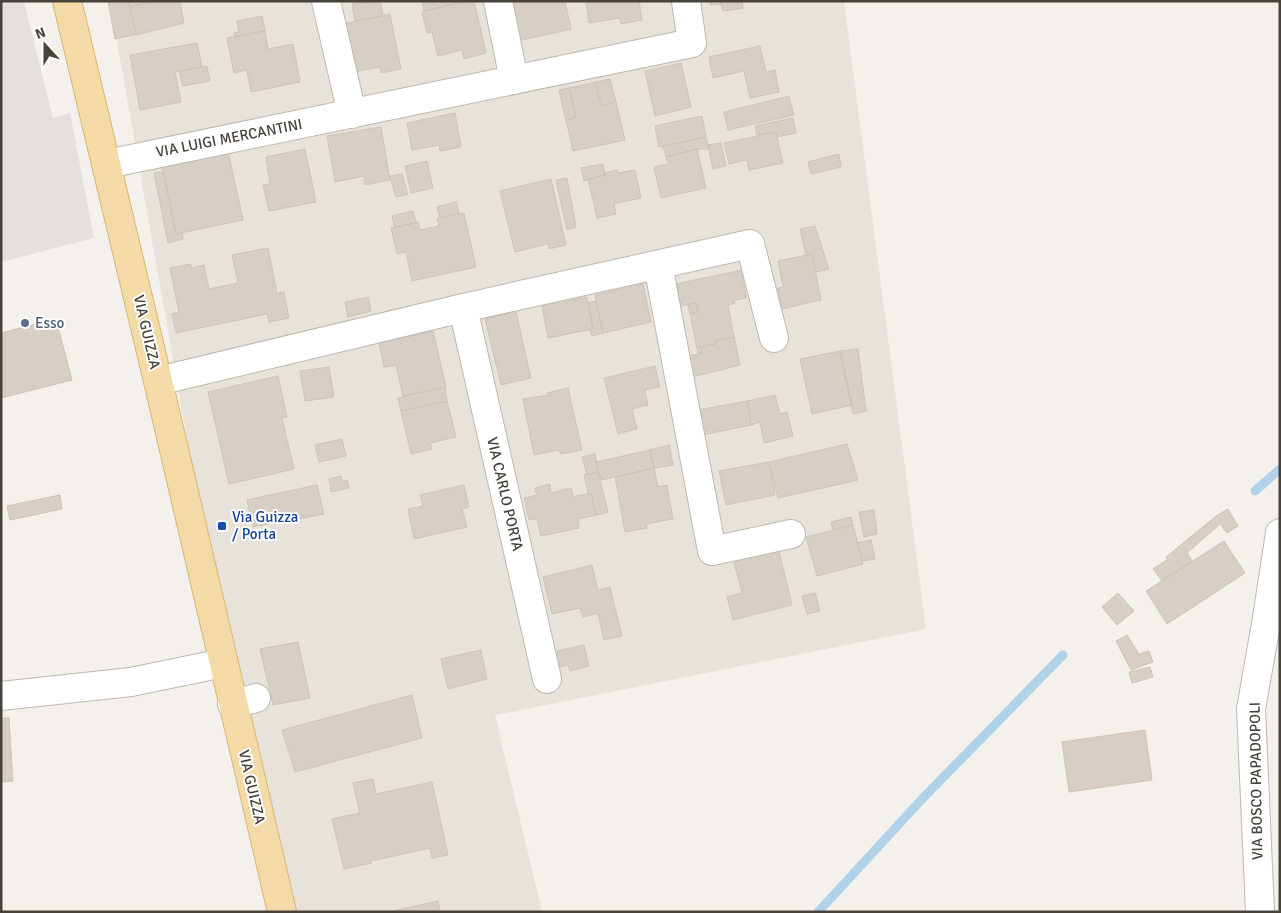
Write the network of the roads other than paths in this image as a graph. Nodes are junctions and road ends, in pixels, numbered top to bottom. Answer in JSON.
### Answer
{"nodes":[{"id":1,"x":67,"y":1,"type":"edge"},
{"id":2,"x":326,"y":1,"type":"edge"},
{"id":3,"x":498,"y":1,"type":"edge"},
{"id":4,"x":686,"y":1,"type":"edge"},
{"id":5,"x":514,"y":80,"type":"junction"},
{"id":6,"x":352,"y":114,"type":"junction"},
{"id":7,"x":107,"y":164,"type":"junction"},
{"id":8,"x":658,"y":265,"type":"junction"},
{"id":9,"x":463,"y":308,"type":"junction"},
{"id":10,"x":774,"y":338,"type":"dead end"},
{"id":11,"x":158,"y":381,"type":"junction"},
{"id":12,"x":1280,"y":533,"type":"edge"},
{"id":13,"x":791,"y":534,"type":"dead end"},
{"id":14,"x":223,"y":663,"type":"junction"},
{"id":15,"x":547,"y":680,"type":"dead end"},
{"id":16,"x":1,"y":696,"type":"edge"},
{"id":17,"x":282,"y":912,"type":"edge"},
{"id":18,"x":1260,"y":912,"type":"edge"}],
"edges":[{"from":1,"to":7,"type":"main road","name":"VIA GUIZZA"},
{"from":2,"to":6,"type":"street"},
{"from":3,"to":5,"type":"street"},
{"from":4,"to":5,"type":"street","name":"VIA LUIGI MERCANTINI"},
{"from":5,"to":6,"type":"street","name":"VIA LUIGI MERCANTINI"},
{"from":6,"to":7,"type":"street","name":"VIA LUIGI MERCANTINI"},
{"from":7,"to":11,"type":"main road","name":"VIA GUIZZA"},
{"from":8,"to":9,"type":"street"},
{"from":8,"to":10,"type":"street"},
{"from":8,"to":13,"type":"street"},
{"from":9,"to":11,"type":"street"},
{"from":9,"to":15,"type":"street","name":"VIA CARLO PORTA"},
{"from":11,"to":14,"type":"main road","name":"VIA GUIZZA"},
{"from":12,"to":18,"type":"street","name":"VIA BOSCO PAPADOPOLI"},
{"from":14,"to":16,"type":"street"},
{"from":14,"to":17,"type":"main road","name":"VIA GUIZZA"}]}
